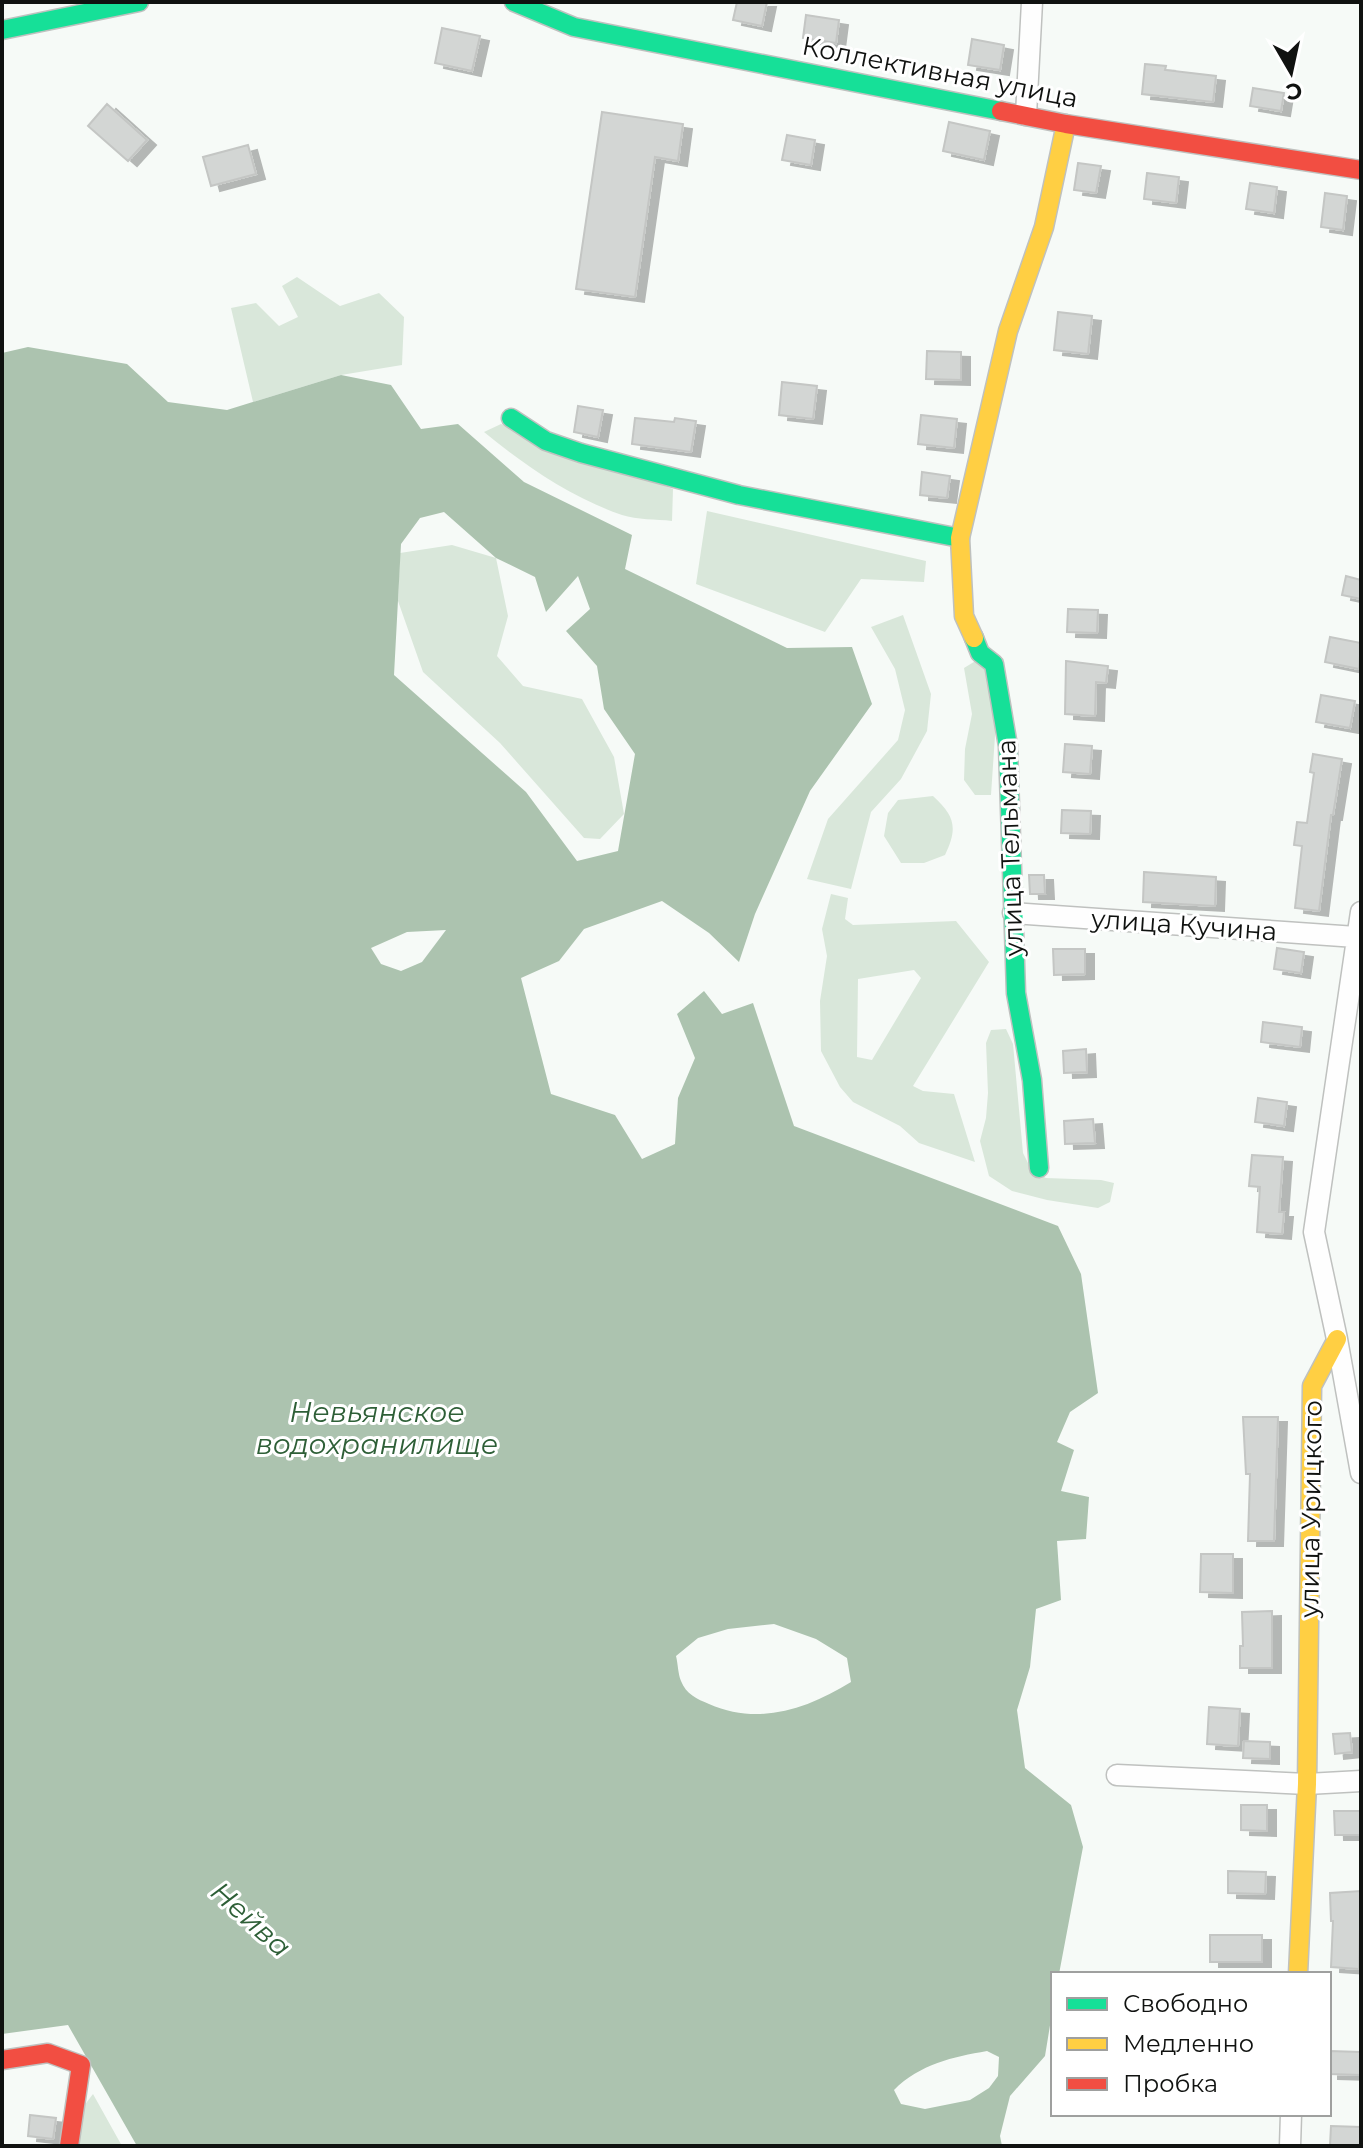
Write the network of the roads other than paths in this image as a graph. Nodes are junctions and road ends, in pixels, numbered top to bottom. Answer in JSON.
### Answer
{"nodes":[{"id":1,"x":139,"y":2,"type":"edge"},
{"id":2,"x":514,"y":2,"type":"edge"},
{"id":3,"x":1032,"y":2,"type":"edge"},
{"id":4,"x":2,"y":30,"type":"edge"},
{"id":5,"x":1026,"y":115,"type":"junction"},
{"id":6,"x":1066,"y":124,"type":"junction"},
{"id":7,"x":1361,"y":170,"type":"edge"},
{"id":8,"x":511,"y":418,"type":"dead end"},
{"id":9,"x":960,"y":538,"type":"junction"},
{"id":10,"x":1361,"y":912,"type":"edge"},
{"id":11,"x":1013,"y":913,"type":"junction"},
{"id":12,"x":1356,"y":937,"type":"junction"},
{"id":13,"x":1039,"y":1168,"type":"dead end"},
{"id":14,"x":1337,"y":1339,"type":"junction"},
{"id":15,"x":1361,"y":1473,"type":"edge"},
{"id":16,"x":1117,"y":1775,"type":"dead end"},
{"id":17,"x":1361,"y":1781,"type":"edge"},
{"id":18,"x":1307,"y":1784,"type":"junction"},
{"id":19,"x":1298,"y":1972,"type":"edge"},
{"id":20,"x":2,"y":2060,"type":"edge"},
{"id":21,"x":1291,"y":2116,"type":"edge"},
{"id":22,"x":69,"y":2146,"type":"edge"},
{"id":23,"x":1290,"y":2146,"type":"edge"}],
"edges":[{"from":1,"to":4,"type":"street"},
{"from":2,"to":5,"type":"street","name":"Коллективная улица"},
{"from":3,"to":5,"type":"street"},
{"from":5,"to":6,"type":"street","name":"Коллективная улица"},
{"from":6,"to":7,"type":"street","name":"Коллективная улица"},
{"from":6,"to":9,"type":"street","name":"улица Тельмана"},
{"from":8,"to":9,"type":"street"},
{"from":9,"to":11,"type":"street","name":"улица Тельмана"},
{"from":10,"to":12,"type":"street"},
{"from":11,"to":12,"type":"street","name":"улица Кучина"},
{"from":11,"to":13,"type":"street","name":"улица Тельмана"},
{"from":12,"to":14,"type":"street"},
{"from":14,"to":15,"type":"street"},
{"from":14,"to":18,"type":"street","name":"улица Урицкого"},
{"from":16,"to":18,"type":"street"},
{"from":17,"to":18,"type":"street"},
{"from":18,"to":19,"type":"street","name":"улица Урицкого"},
{"from":20,"to":22,"type":"street"},
{"from":21,"to":23,"type":"street"}]}
